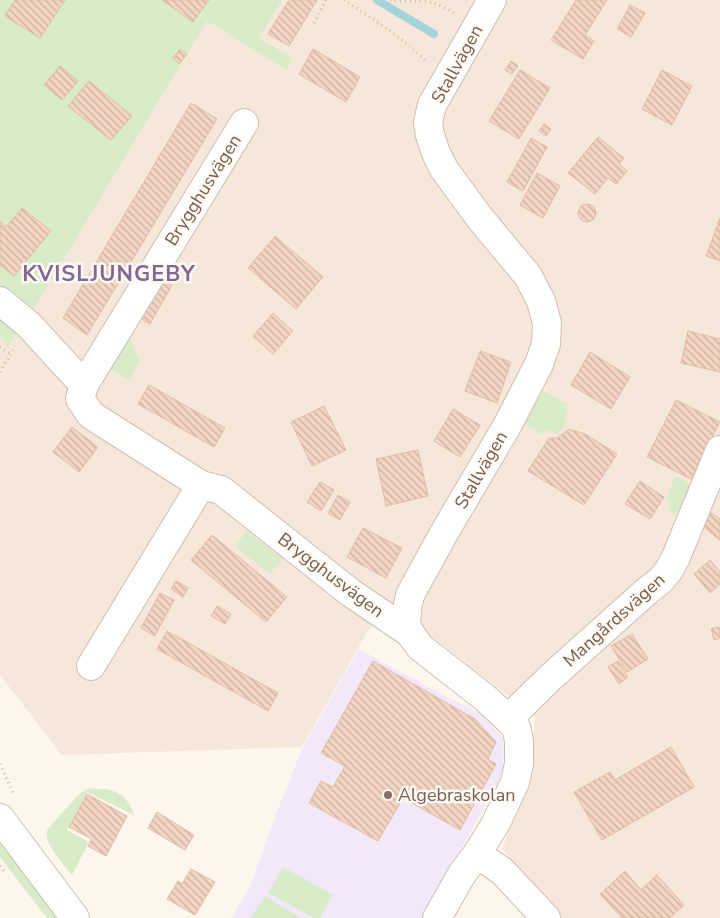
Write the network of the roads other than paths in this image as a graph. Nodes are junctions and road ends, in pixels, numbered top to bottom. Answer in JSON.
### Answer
{"nodes":[{"id":1,"x":492,"y":0,"type":"edge"},
{"id":2,"x":244,"y":123,"type":"dead end"},
{"id":3,"x":0,"y":301,"type":"edge"},
{"id":4,"x":84,"y":385,"type":"junction"},
{"id":5,"x":720,"y":450,"type":"edge"},
{"id":6,"x":201,"y":485,"type":"junction"},
{"id":7,"x":410,"y":633,"type":"junction"},
{"id":8,"x":91,"y":666,"type":"dead end"},
{"id":9,"x":508,"y":719,"type":"junction"},
{"id":10,"x":0,"y":818,"type":"edge"},
{"id":11,"x":477,"y":854,"type":"junction"},
{"id":12,"x":75,"y":918,"type":"edge"},
{"id":13,"x":437,"y":918,"type":"edge"},
{"id":14,"x":546,"y":918,"type":"edge"}],
"edges":[{"from":1,"to":7,"type":"street","name":"Stallvägen"},
{"from":2,"to":4,"type":"street","name":"Brygghusvägen"},
{"from":3,"to":4,"type":"street"},
{"from":4,"to":6,"type":"street","name":"Brygghusvägen"},
{"from":5,"to":9,"type":"street","name":"Mangårdsvägen"},
{"from":6,"to":7,"type":"street","name":"Brygghusvägen"},
{"from":6,"to":8,"type":"street"},
{"from":7,"to":9,"type":"street"},
{"from":9,"to":11,"type":"street"},
{"from":10,"to":12,"type":"street"},
{"from":11,"to":13,"type":"street"},
{"from":11,"to":14,"type":"street"}]}
